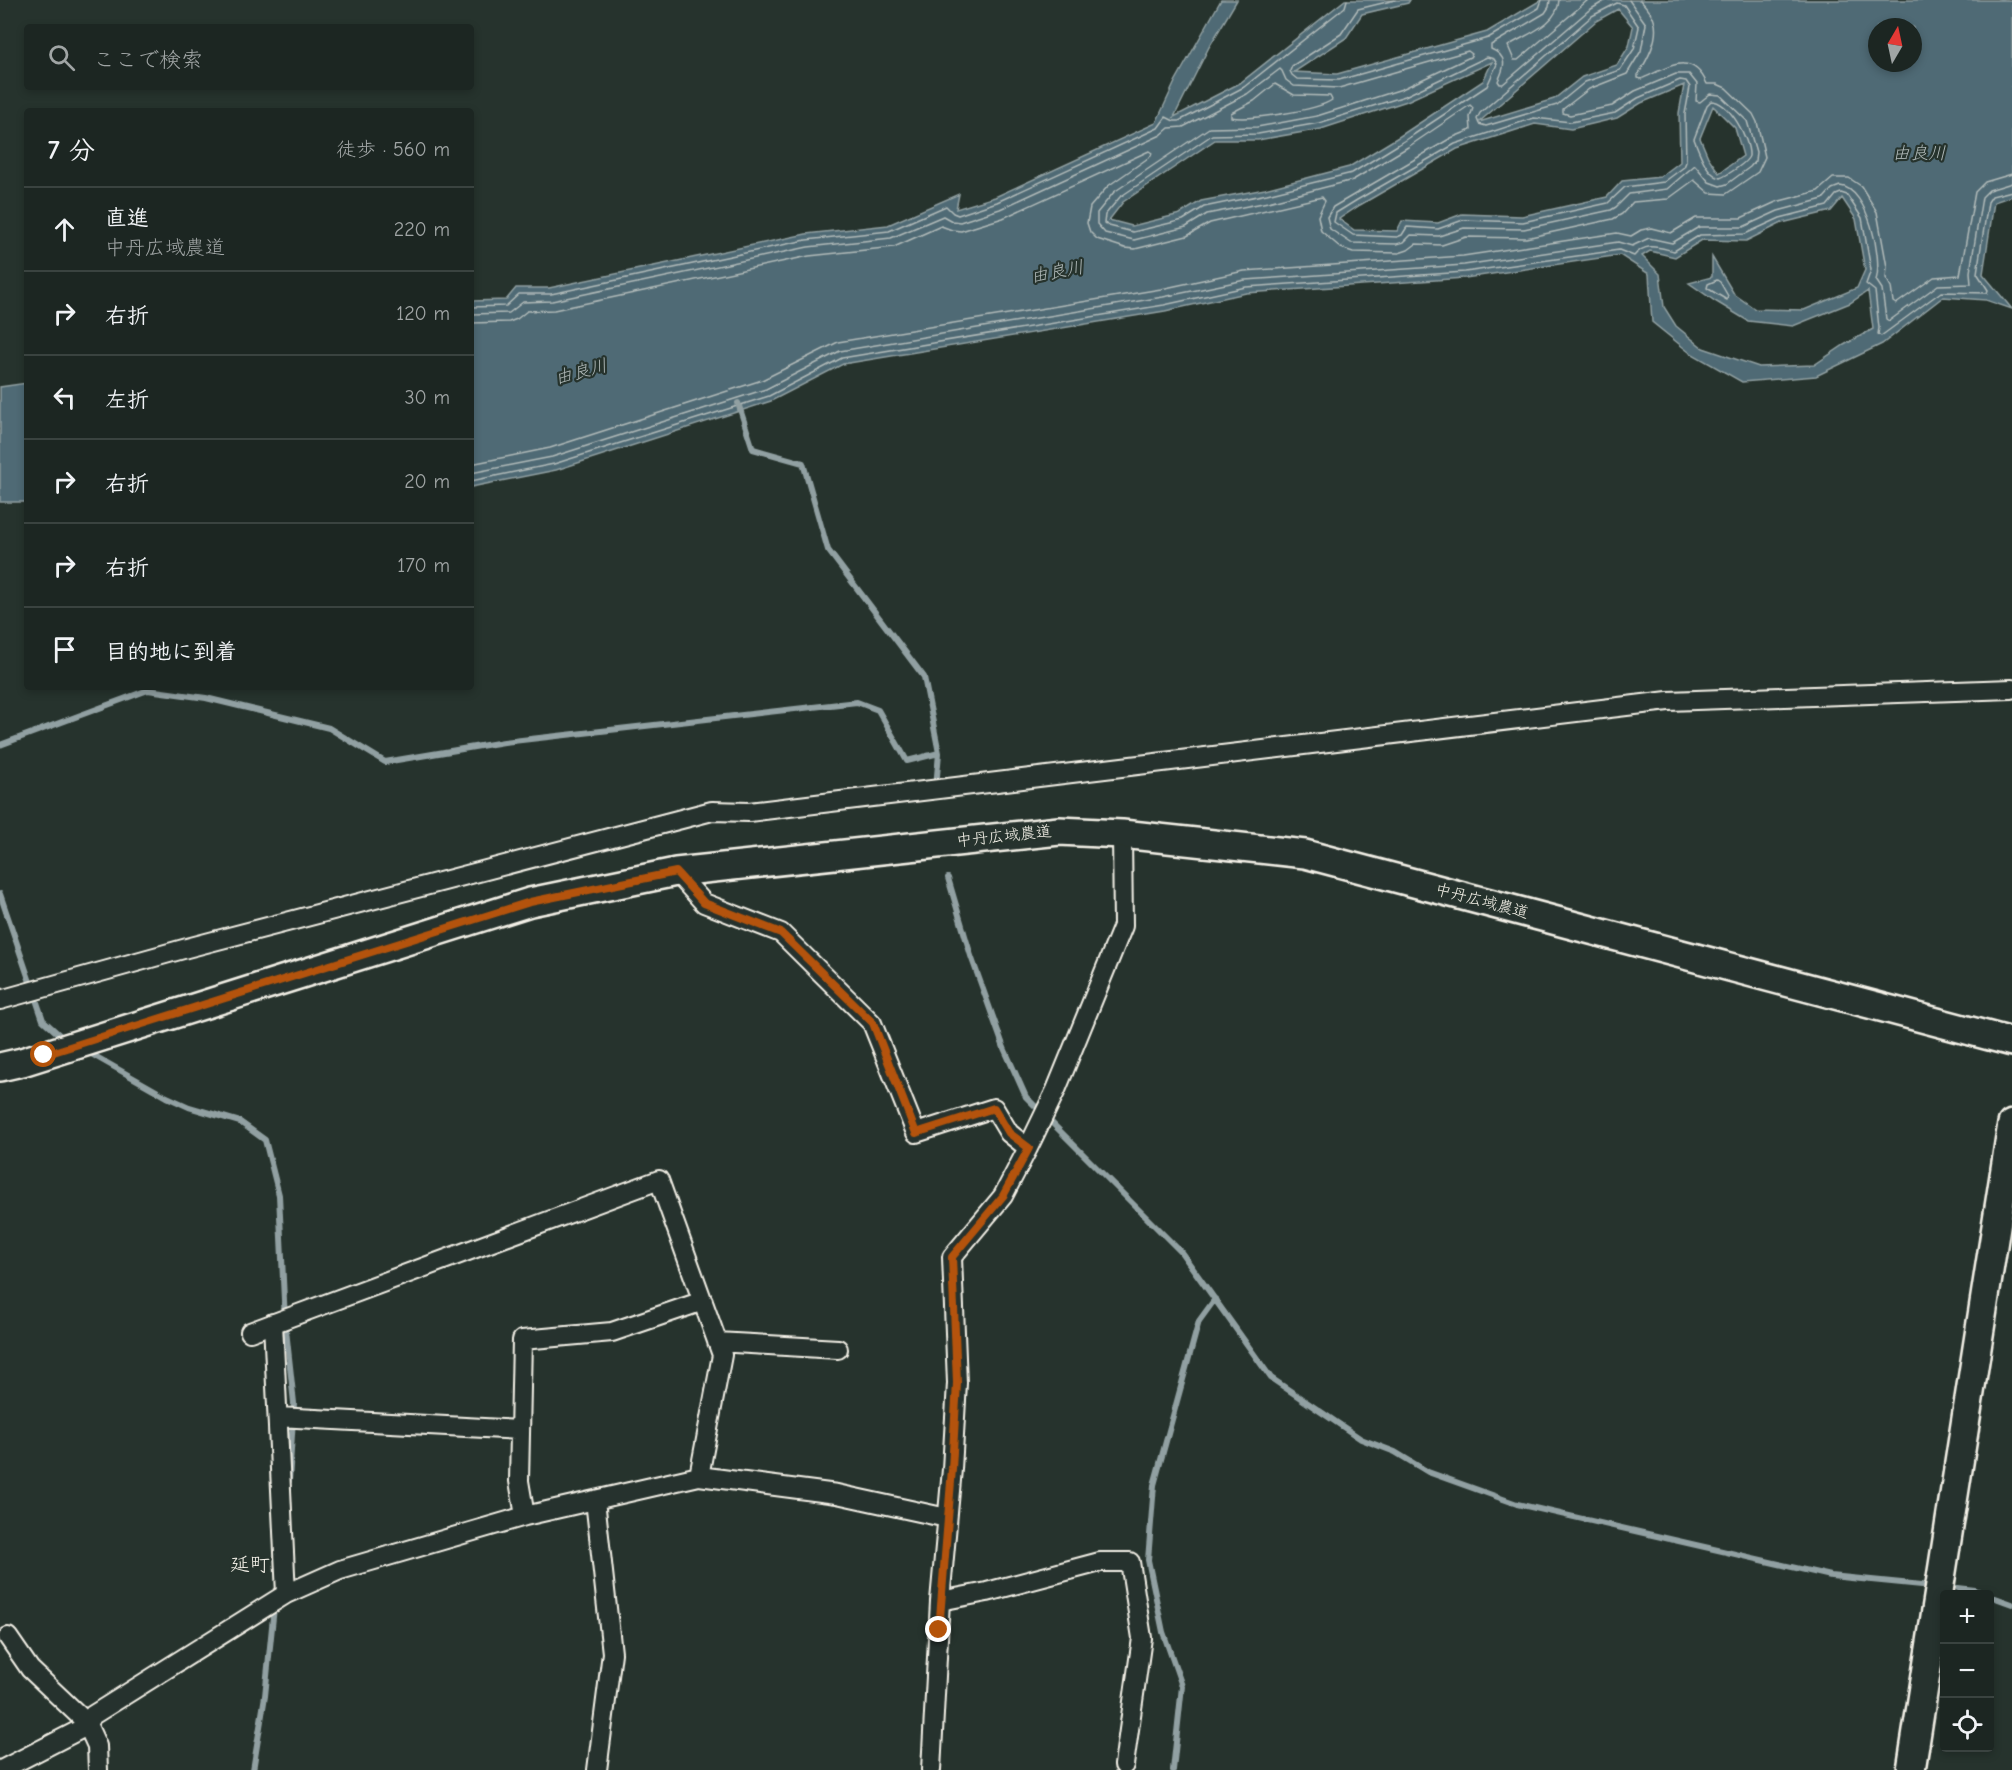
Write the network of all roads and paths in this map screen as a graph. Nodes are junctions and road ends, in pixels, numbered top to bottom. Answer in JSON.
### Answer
{"nodes":[{"id":1,"x":2012,"y":689,"type":"edge"},
{"id":2,"x":1122,"y":834,"type":"junction"},
{"id":3,"x":676,"y":872,"type":"junction"},
{"id":4,"x":0,"y":1000,"type":"edge"},
{"id":5,"x":2012,"y":1042,"type":"edge"},
{"id":6,"x":0,"y":1067,"type":"edge"},
{"id":7,"x":2012,"y":1124,"type":"edge"},
{"id":8,"x":1029,"y":1148,"type":"junction"},
{"id":9,"x":703,"y":1301,"type":"junction"},
{"id":10,"x":273,"y":1323,"type":"junction"},
{"id":11,"x":250,"y":1332,"type":"dead end"},
{"id":12,"x":717,"y":1342,"type":"junction"},
{"id":13,"x":837,"y":1349,"type":"dead end"},
{"id":14,"x":278,"y":1417,"type":"junction"},
{"id":15,"x":520,"y":1430,"type":"junction"},
{"id":16,"x":699,"y":1476,"type":"junction"},
{"id":17,"x":595,"y":1500,"type":"junction"},
{"id":18,"x":525,"y":1516,"type":"junction"},
{"id":19,"x":947,"y":1518,"type":"junction"},
{"id":20,"x":286,"y":1594,"type":"junction"},
{"id":21,"x":940,"y":1601,"type":"junction"},
{"id":22,"x":8,"y":1636,"type":"dead end"},
{"id":23,"x":86,"y":1722,"type":"junction"},
{"id":24,"x":1124,"y":1765,"type":"dead end"},
{"id":25,"x":1,"y":1770,"type":"edge"},
{"id":26,"x":98,"y":1770,"type":"edge"},
{"id":27,"x":597,"y":1770,"type":"edge"},
{"id":28,"x":931,"y":1770,"type":"edge"},
{"id":29,"x":1911,"y":1770,"type":"edge"}],
"edges":[{"from":1,"to":4,"type":"street"},
{"from":2,"to":3,"type":"street","name":"中丹広域農道"},
{"from":2,"to":5,"type":"street","name":"中丹広域農道"},
{"from":2,"to":8,"type":"street"},
{"from":3,"to":6,"type":"street","name":"中丹広域農道"},
{"from":3,"to":8,"type":"street"},
{"from":7,"to":29,"type":"street"},
{"from":8,"to":19,"type":"street"},
{"from":9,"to":10,"type":"street"},
{"from":9,"to":12,"type":"street"},
{"from":9,"to":15,"type":"street"},
{"from":10,"to":11,"type":"street"},
{"from":10,"to":14,"type":"street"},
{"from":12,"to":13,"type":"street"},
{"from":12,"to":16,"type":"street"},
{"from":14,"to":15,"type":"street"},
{"from":14,"to":20,"type":"street"},
{"from":15,"to":18,"type":"street"},
{"from":16,"to":17,"type":"street"},
{"from":16,"to":19,"type":"street"},
{"from":17,"to":18,"type":"street"},
{"from":17,"to":27,"type":"street"},
{"from":18,"to":20,"type":"street"},
{"from":19,"to":21,"type":"street"},
{"from":20,"to":23,"type":"street"},
{"from":21,"to":24,"type":"street"},
{"from":21,"to":28,"type":"street"},
{"from":22,"to":23,"type":"street"},
{"from":23,"to":25,"type":"street"},
{"from":23,"to":26,"type":"street"}]}
